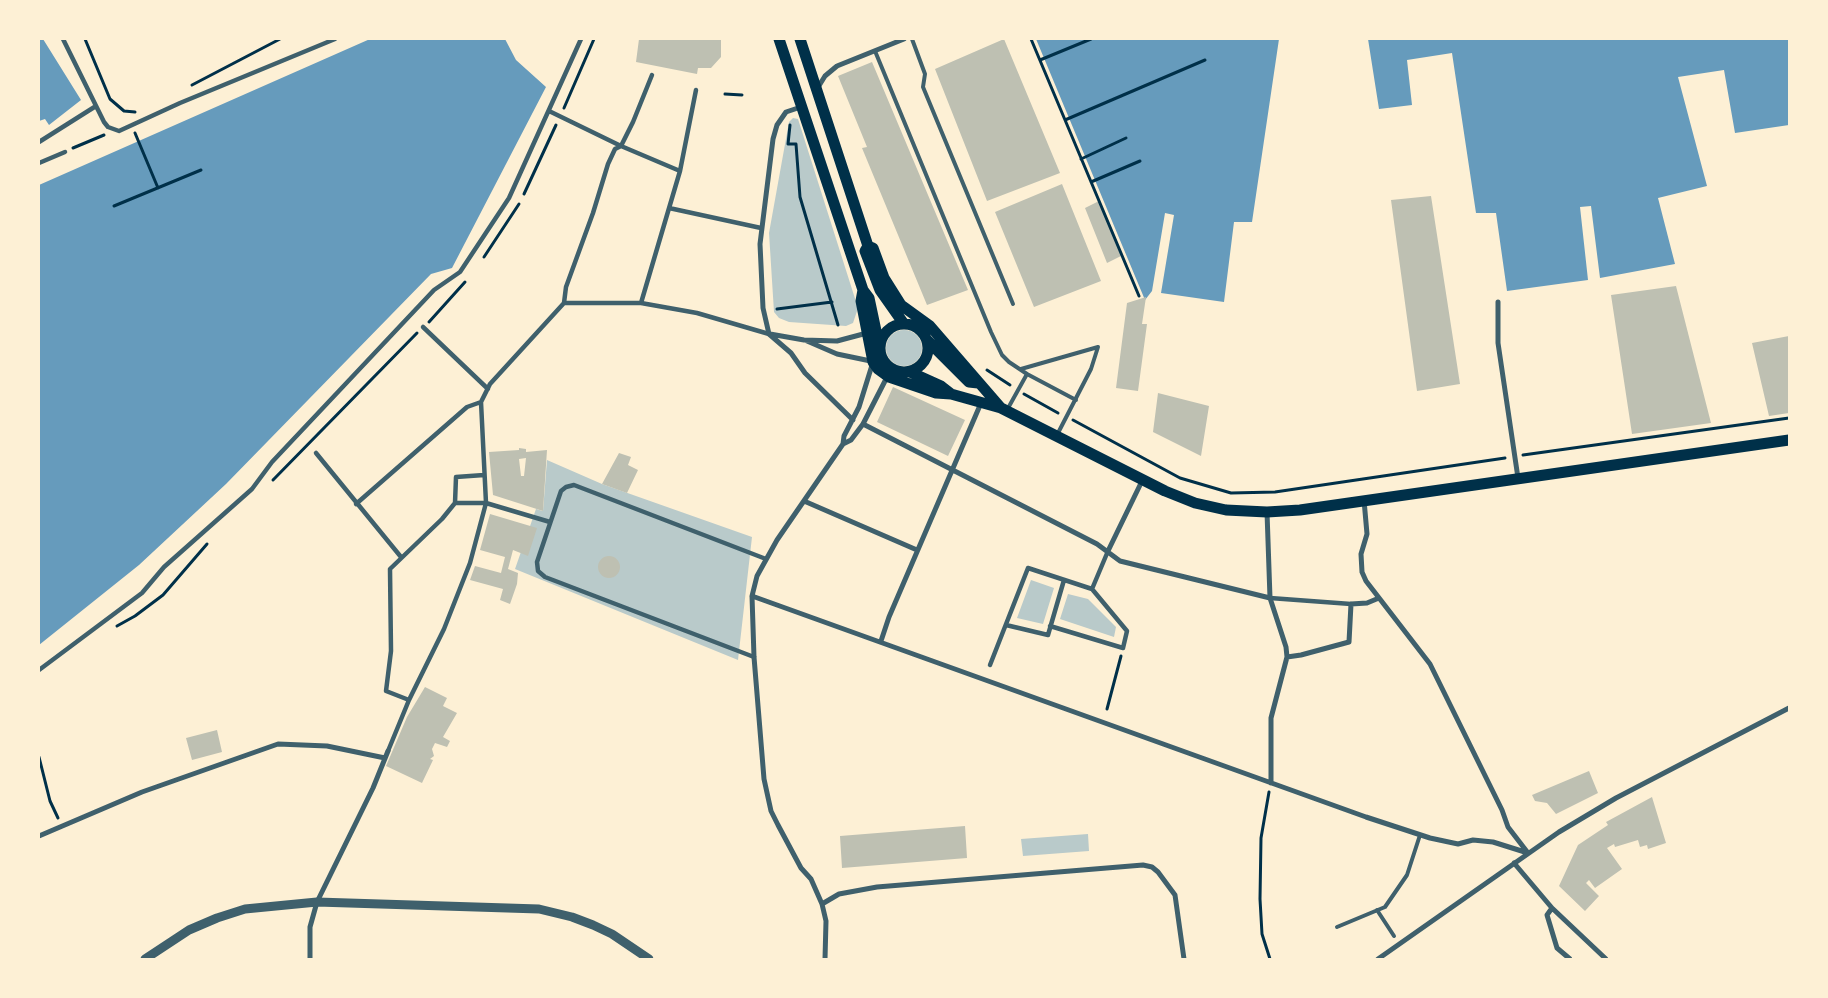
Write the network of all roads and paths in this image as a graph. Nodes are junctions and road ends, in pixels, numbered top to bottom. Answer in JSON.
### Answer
{"nodes":[{"id":1,"x":63,"y":39,"type":"edge"},
{"id":2,"x":85,"y":39,"type":"edge"},
{"id":3,"x":280,"y":39,"type":"edge"},
{"id":4,"x":335,"y":39,"type":"edge"},
{"id":5,"x":581,"y":39,"type":"edge"},
{"id":6,"x":779,"y":39,"type":"edge"},
{"id":7,"x":800,"y":39,"type":"edge"},
{"id":8,"x":904,"y":39,"type":"edge"},
{"id":9,"x":912,"y":39,"type":"edge"},
{"id":10,"x":1031,"y":39,"type":"edge"},
{"id":11,"x":1091,"y":39,"type":"edge"},
{"id":12,"x":874,"y":51,"type":"junction"},
{"id":13,"x":1040,"y":60,"type":"junction"},
{"id":14,"x":1206,"y":60,"type":"dead end"},
{"id":15,"x":652,"y":75,"type":"dead end"},
{"id":16,"x":189,"y":87,"type":"dead end"},
{"id":17,"x":696,"y":90,"type":"dead end"},
{"id":18,"x":816,"y":90,"type":"junction"},
{"id":19,"x":725,"y":94,"type":"dead end"},
{"id":20,"x":742,"y":95,"type":"dead end"},
{"id":21,"x":96,"y":106,"type":"junction"},
{"id":22,"x":802,"y":107,"type":"junction"},
{"id":23,"x":549,"y":111,"type":"junction"},
{"id":24,"x":143,"y":112,"type":"dead end"},
{"id":25,"x":790,"y":120,"type":"dead end"},
{"id":26,"x":1065,"y":120,"type":"junction"},
{"id":27,"x":114,"y":130,"type":"junction"},
{"id":28,"x":137,"y":138,"type":"dead end"},
{"id":29,"x":1126,"y":138,"type":"dead end"},
{"id":30,"x":39,"y":142,"type":"edge"},
{"id":31,"x":620,"y":146,"type":"junction"},
{"id":32,"x":65,"y":152,"type":"joint"},
{"id":33,"x":1081,"y":159,"type":"junction"},
{"id":34,"x":1140,"y":161,"type":"dead end"},
{"id":35,"x":39,"y":164,"type":"edge"},
{"id":36,"x":201,"y":170,"type":"dead end"},
{"id":37,"x":680,"y":171,"type":"junction"},
{"id":38,"x":1091,"y":182,"type":"junction"},
{"id":39,"x":158,"y":188,"type":"junction"},
{"id":40,"x":114,"y":206,"type":"dead end"},
{"id":41,"x":669,"y":208,"type":"junction"},
{"id":42,"x":761,"y":228,"type":"junction"},
{"id":43,"x":868,"y":246,"type":"junction"},
{"id":44,"x":1139,"y":296,"type":"dead end"},
{"id":45,"x":832,"y":302,"type":"junction"},
{"id":46,"x":1498,"y":302,"type":"dead end"},
{"id":47,"x":641,"y":303,"type":"junction"},
{"id":48,"x":564,"y":304,"type":"junction"},
{"id":49,"x":1013,"y":304,"type":"dead end"},
{"id":50,"x":777,"y":309,"type":"dead end"},
{"id":51,"x":904,"y":324,"type":"junction"},
{"id":52,"x":838,"y":325,"type":"dead end"},
{"id":53,"x":892,"y":326,"type":"junction"},
{"id":54,"x":423,"y":327,"type":"dead end"},
{"id":55,"x":872,"y":332,"type":"junction"},
{"id":56,"x":770,"y":334,"type":"junction"},
{"id":57,"x":804,"y":340,"type":"junction"},
{"id":58,"x":927,"y":340,"type":"junction"},
{"id":59,"x":879,"y":346,"type":"junction"},
{"id":60,"x":873,"y":362,"type":"junction"},
{"id":61,"x":885,"y":364,"type":"junction"},
{"id":62,"x":1020,"y":370,"type":"junction"},
{"id":63,"x":899,"y":374,"type":"junction"},
{"id":64,"x":1027,"y":374,"type":"junction"},
{"id":65,"x":978,"y":383,"type":"junction"},
{"id":66,"x":488,"y":389,"type":"junction"},
{"id":67,"x":1024,"y":393,"type":"dead end"},
{"id":68,"x":951,"y":394,"type":"junction"},
{"id":69,"x":1076,"y":400,"type":"junction"},
{"id":70,"x":481,"y":402,"type":"junction"},
{"id":71,"x":981,"y":403,"type":"junction"},
{"id":72,"x":1004,"y":409,"type":"junction"},
{"id":73,"x":1061,"y":414,"type":"dead end"},
{"id":74,"x":1789,"y":418,"type":"edge"},
{"id":75,"x":853,"y":420,"type":"junction"},
{"id":76,"x":1073,"y":420,"type":"dead end"},
{"id":77,"x":863,"y":424,"type":"junction"},
{"id":78,"x":1056,"y":437,"type":"junction"},
{"id":79,"x":1789,"y":440,"type":"edge"},
{"id":80,"x":843,"y":444,"type":"junction"},
{"id":81,"x":316,"y":453,"type":"dead end"},
{"id":82,"x":1518,"y":456,"type":"dead end"},
{"id":83,"x":1508,"y":458,"type":"dead end"},
{"id":84,"x":953,"y":470,"type":"junction"},
{"id":85,"x":484,"y":474,"type":"junction"},
{"id":86,"x":1518,"y":478,"type":"junction"},
{"id":87,"x":1142,"y":481,"type":"junction"},
{"id":88,"x":1364,"y":500,"type":"junction"},
{"id":89,"x":804,"y":501,"type":"junction"},
{"id":90,"x":455,"y":503,"type":"junction"},
{"id":91,"x":486,"y":503,"type":"junction"},
{"id":92,"x":356,"y":504,"type":"junction"},
{"id":93,"x":1267,"y":512,"type":"junction"},
{"id":94,"x":550,"y":522,"type":"junction"},
{"id":95,"x":918,"y":550,"type":"junction"},
{"id":96,"x":1108,"y":552,"type":"junction"},
{"id":97,"x":401,"y":557,"type":"junction"},
{"id":98,"x":766,"y":559,"type":"junction"},
{"id":99,"x":1064,"y":580,"type":"junction"},
{"id":100,"x":1092,"y":589,"type":"junction"},
{"id":101,"x":752,"y":596,"type":"junction"},
{"id":102,"x":1270,"y":598,"type":"junction"},
{"id":103,"x":1379,"y":598,"type":"junction"},
{"id":104,"x":1351,"y":604,"type":"junction"},
{"id":105,"x":1006,"y":625,"type":"junction"},
{"id":106,"x":1050,"y":626,"type":"junction"},
{"id":107,"x":881,"y":641,"type":"junction"},
{"id":108,"x":1123,"y":648,"type":"junction"},
{"id":109,"x":754,"y":657,"type":"junction"},
{"id":110,"x":1287,"y":657,"type":"junction"},
{"id":111,"x":990,"y":665,"type":"dead end"},
{"id":112,"x":39,"y":670,"type":"edge"},
{"id":113,"x":409,"y":700,"type":"junction"},
{"id":114,"x":1789,"y":708,"type":"edge"},
{"id":115,"x":1107,"y":709,"type":"dead end"},
{"id":116,"x":388,"y":750,"type":"joint"},
{"id":117,"x":39,"y":756,"type":"edge"},
{"id":118,"x":385,"y":758,"type":"junction"},
{"id":119,"x":1271,"y":783,"type":"junction"},
{"id":120,"x":1270,"y":792,"type":"dead end"},
{"id":121,"x":62,"y":826,"type":"junction"},
{"id":122,"x":1420,"y":835,"type":"junction"},
{"id":123,"x":39,"y":836,"type":"edge"},
{"id":124,"x":1528,"y":854,"type":"junction"},
{"id":125,"x":1514,"y":863,"type":"junction"},
{"id":126,"x":317,"y":902,"type":"junction"},
{"id":127,"x":822,"y":904,"type":"junction"},
{"id":128,"x":1552,"y":908,"type":"junction"},
{"id":129,"x":1378,"y":910,"type":"junction"},
{"id":130,"x":1337,"y":927,"type":"dead end"},
{"id":131,"x":1394,"y":936,"type":"dead end"},
{"id":132,"x":145,"y":959,"type":"edge"},
{"id":133,"x":310,"y":959,"type":"edge"},
{"id":134,"x":649,"y":959,"type":"edge"},
{"id":135,"x":826,"y":959,"type":"edge"},
{"id":136,"x":1184,"y":959,"type":"edge"},
{"id":137,"x":1270,"y":959,"type":"edge"},
{"id":138,"x":1378,"y":959,"type":"edge"},
{"id":139,"x":1570,"y":959,"type":"edge"},
{"id":140,"x":1606,"y":959,"type":"edge"}],
"edges":[{"from":1,"to":21,"type":"street"},
{"from":2,"to":24,"type":"path"},
{"from":3,"to":16,"type":"path"},
{"from":4,"to":27,"type":"street"},
{"from":5,"to":23,"type":"street"},
{"from":6,"to":22,"type":"main road"},
{"from":7,"to":18,"type":"main road"},
{"from":8,"to":12,"type":"street"},
{"from":9,"to":49,"type":"lane"},
{"from":10,"to":13,"type":"path"},
{"from":11,"to":13,"type":"path"},
{"from":12,"to":18,"type":"street"},
{"from":12,"to":62,"type":"lane"},
{"from":13,"to":26,"type":"path"},
{"from":14,"to":26,"type":"path"},
{"from":15,"to":31,"type":"street"},
{"from":17,"to":37,"type":"street"},
{"from":18,"to":43,"type":"main road"},
{"from":19,"to":20,"type":"path"},
{"from":21,"to":27,"type":"street"},
{"from":21,"to":30,"type":"street"},
{"from":22,"to":42,"type":"street"},
{"from":22,"to":55,"type":"main road"},
{"from":23,"to":31,"type":"street"},
{"from":23,"to":112,"type":"street"},
{"from":25,"to":45,"type":"path"},
{"from":26,"to":33,"type":"path"},
{"from":27,"to":32,"type":"path"},
{"from":28,"to":39,"type":"path"},
{"from":29,"to":33,"type":"path"},
{"from":31,"to":37,"type":"street"},
{"from":31,"to":48,"type":"street"},
{"from":32,"to":35,"type":"street"},
{"from":33,"to":38,"type":"path"},
{"from":34,"to":38,"type":"path"},
{"from":36,"to":39,"type":"path"},
{"from":37,"to":41,"type":"street"},
{"from":38,"to":44,"type":"path"},
{"from":39,"to":40,"type":"path"},
{"from":41,"to":42,"type":"street"},
{"from":41,"to":47,"type":"street"},
{"from":42,"to":56,"type":"street"},
{"from":43,"to":51,"type":"main road"},
{"from":43,"to":65,"type":"main road"},
{"from":45,"to":50,"type":"path"},
{"from":45,"to":52,"type":"path"},
{"from":46,"to":86,"type":"street"},
{"from":47,"to":48,"type":"street"},
{"from":47,"to":56,"type":"street"},
{"from":48,"to":66,"type":"street"},
{"from":51,"to":53,"type":"main road"},
{"from":51,"to":58,"type":"main road"},
{"from":53,"to":55,"type":"main road"},
{"from":53,"to":59,"type":"main road"},
{"from":54,"to":66,"type":"street"},
{"from":55,"to":57,"type":"street"},
{"from":55,"to":59,"type":"main road"},
{"from":55,"to":60,"type":"main road"},
{"from":56,"to":57,"type":"street"},
{"from":56,"to":75,"type":"street"},
{"from":57,"to":60,"type":"street"},
{"from":58,"to":63,"type":"main road"},
{"from":58,"to":65,"type":"main road"},
{"from":59,"to":61,"type":"main road"},
{"from":60,"to":61,"type":"street"},
{"from":60,"to":63,"type":"main road"},
{"from":60,"to":75,"type":"street"},
{"from":61,"to":63,"type":"main road"},
{"from":62,"to":64,"type":"lane"},
{"from":62,"to":69,"type":"lane"},
{"from":63,"to":68,"type":"main road"},
{"from":63,"to":68,"type":"main road"},
{"from":63,"to":77,"type":"street"},
{"from":64,"to":69,"type":"lane"},
{"from":64,"to":72,"type":"lane"},
{"from":65,"to":72,"type":"main road"},
{"from":66,"to":70,"type":"street"},
{"from":67,"to":73,"type":"path"},
{"from":68,"to":71,"type":"main road"},
{"from":69,"to":78,"type":"lane"},
{"from":70,"to":85,"type":"street"},
{"from":70,"to":92,"type":"street"},
{"from":71,"to":72,"type":"main road"},
{"from":71,"to":84,"type":"street"},
{"from":72,"to":78,"type":"main road"},
{"from":74,"to":82,"type":"path"},
{"from":75,"to":80,"type":"street"},
{"from":76,"to":83,"type":"path"},
{"from":77,"to":80,"type":"street"},
{"from":77,"to":84,"type":"street"},
{"from":78,"to":87,"type":"main road"},
{"from":79,"to":86,"type":"main road"},
{"from":80,"to":89,"type":"street"},
{"from":81,"to":92,"type":"street"},
{"from":84,"to":95,"type":"street"},
{"from":84,"to":96,"type":"street"},
{"from":85,"to":90,"type":"street"},
{"from":85,"to":91,"type":"street"},
{"from":86,"to":88,"type":"main road"},
{"from":87,"to":93,"type":"main road"},
{"from":87,"to":96,"type":"street"},
{"from":88,"to":93,"type":"main road"},
{"from":88,"to":103,"type":"street"},
{"from":89,"to":95,"type":"street"},
{"from":89,"to":98,"type":"street"},
{"from":90,"to":91,"type":"street"},
{"from":90,"to":97,"type":"street"},
{"from":91,"to":94,"type":"street"},
{"from":91,"to":113,"type":"street"},
{"from":92,"to":97,"type":"street"},
{"from":93,"to":102,"type":"street"},
{"from":94,"to":98,"type":"street"},
{"from":94,"to":109,"type":"street"},
{"from":95,"to":107,"type":"street"},
{"from":96,"to":100,"type":"street"},
{"from":96,"to":102,"type":"street"},
{"from":97,"to":113,"type":"street"},
{"from":98,"to":101,"type":"street"},
{"from":99,"to":100,"type":"street"},
{"from":99,"to":105,"type":"street"},
{"from":99,"to":106,"type":"street"},
{"from":100,"to":108,"type":"street"},
{"from":101,"to":107,"type":"street"},
{"from":101,"to":109,"type":"street"},
{"from":102,"to":104,"type":"street"},
{"from":102,"to":110,"type":"street"},
{"from":103,"to":104,"type":"street"},
{"from":103,"to":124,"type":"street"},
{"from":104,"to":110,"type":"street"},
{"from":105,"to":106,"type":"street"},
{"from":105,"to":111,"type":"street"},
{"from":106,"to":108,"type":"street"},
{"from":107,"to":119,"type":"street"},
{"from":108,"to":115,"type":"path"},
{"from":109,"to":127,"type":"street"},
{"from":110,"to":119,"type":"street"},
{"from":113,"to":116,"type":"street"},
{"from":114,"to":124,"type":"street"},
{"from":116,"to":118,"type":"street"},
{"from":117,"to":121,"type":"path"},
{"from":118,"to":121,"type":"street"},
{"from":118,"to":126,"type":"street"},
{"from":119,"to":122,"type":"street"},
{"from":120,"to":137,"type":"path"},
{"from":121,"to":123,"type":"street"},
{"from":122,"to":124,"type":"street"},
{"from":122,"to":129,"type":"lane"},
{"from":124,"to":125,"type":"street"},
{"from":125,"to":128,"type":"street"},
{"from":125,"to":138,"type":"street"},
{"from":126,"to":132,"type":"street"},
{"from":126,"to":133,"type":"street"},
{"from":126,"to":134,"type":"street"},
{"from":127,"to":135,"type":"street"},
{"from":127,"to":136,"type":"street"},
{"from":128,"to":139,"type":"street"},
{"from":128,"to":140,"type":"street"},
{"from":129,"to":130,"type":"lane"},
{"from":129,"to":131,"type":"lane"}]}
